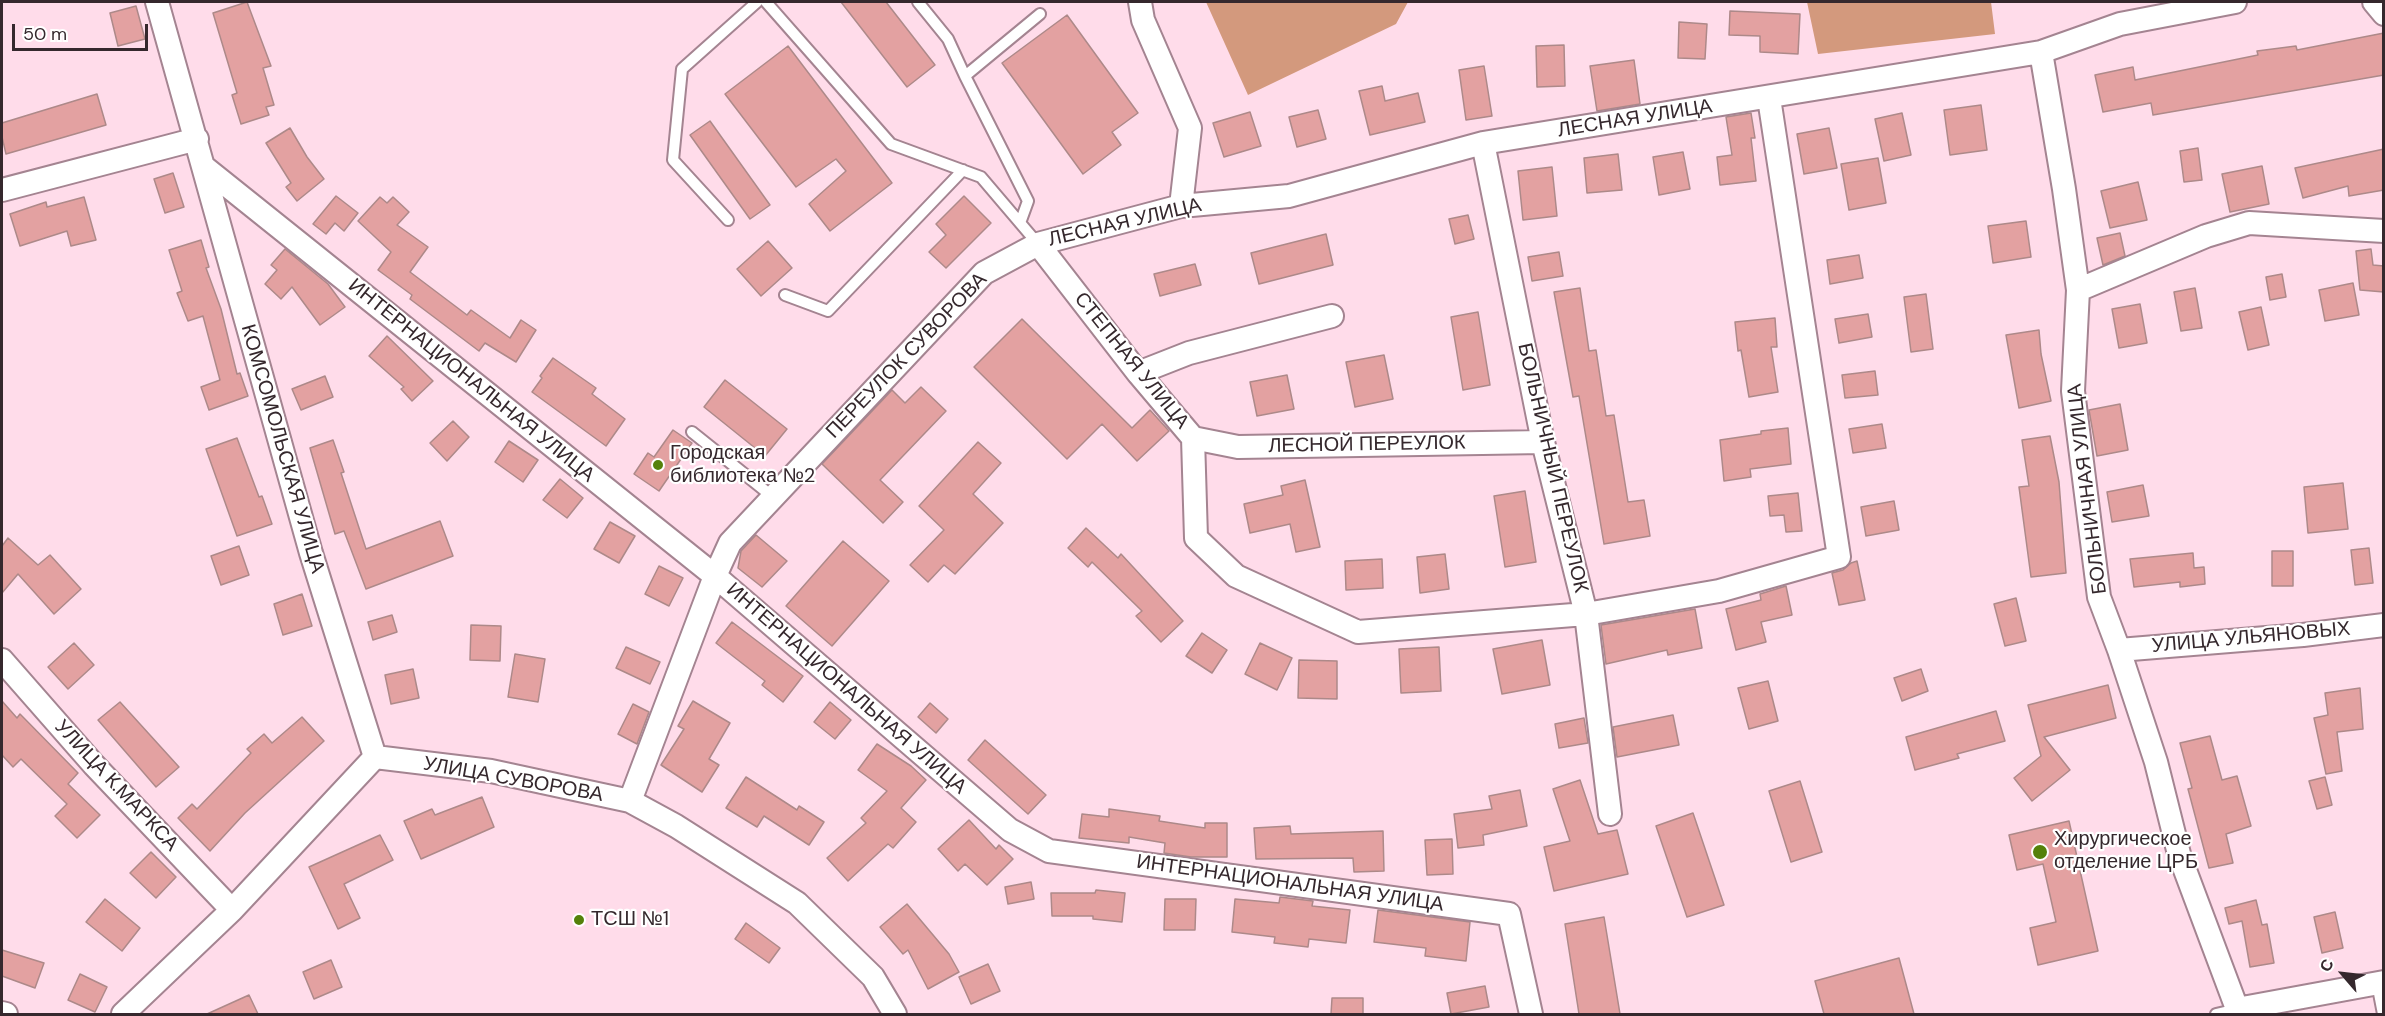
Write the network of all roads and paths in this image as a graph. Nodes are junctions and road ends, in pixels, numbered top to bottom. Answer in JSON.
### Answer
{"nodes":[{"id":1,"x":157,"y":2,"type":"edge"},
{"id":2,"x":756,"y":2,"type":"edge"},
{"id":3,"x":766,"y":2,"type":"edge"},
{"id":4,"x":918,"y":2,"type":"edge"},
{"id":5,"x":1140,"y":2,"type":"edge"},
{"id":6,"x":2235,"y":2,"type":"edge"},
{"id":7,"x":2374,"y":2,"type":"edge"},
{"id":8,"x":1040,"y":14,"type":"dead end"},
{"id":9,"x":2384,"y":14,"type":"edge"},
{"id":10,"x":2041,"y":52,"type":"junction"},
{"id":11,"x":965,"y":76,"type":"junction"},
{"id":12,"x":1769,"y":98,"type":"junction"},
{"id":13,"x":196,"y":139,"type":"junction"},
{"id":14,"x":1483,"y":143,"type":"junction"},
{"id":15,"x":204,"y":167,"type":"junction"},
{"id":16,"x":963,"y":170,"type":"junction"},
{"id":17,"x":2,"y":189,"type":"edge"},
{"id":18,"x":1181,"y":206,"type":"junction"},
{"id":19,"x":728,"y":220,"type":"dead end"},
{"id":20,"x":1020,"y":224,"type":"junction"},
{"id":21,"x":2384,"y":231,"type":"edge"},
{"id":22,"x":1038,"y":244,"type":"junction"},
{"id":23,"x":2078,"y":290,"type":"junction"},
{"id":24,"x":785,"y":296,"type":"dead end"},
{"id":25,"x":1332,"y":316,"type":"dead end"},
{"id":26,"x":1138,"y":372,"type":"junction"},
{"id":27,"x":692,"y":432,"type":"dead end"},
{"id":28,"x":1193,"y":438,"type":"junction"},
{"id":29,"x":1543,"y":442,"type":"junction"},
{"id":30,"x":773,"y":497,"type":"junction"},
{"id":31,"x":715,"y":576,"type":"junction"},
{"id":32,"x":1586,"y":614,"type":"junction"},
{"id":33,"x":2384,"y":626,"type":"edge"},
{"id":34,"x":2119,"y":650,"type":"junction"},
{"id":35,"x":2,"y":660,"type":"edge"},
{"id":36,"x":375,"y":757,"type":"junction"},
{"id":37,"x":630,"y":801,"type":"junction"},
{"id":38,"x":1610,"y":814,"type":"dead end"},
{"id":39,"x":232,"y":910,"type":"junction"},
{"id":40,"x":2380,"y":983,"type":"edge"},
{"id":41,"x":2,"y":1012,"type":"edge"},
{"id":42,"x":2231,"y":1013,"type":"edge"},
{"id":43,"x":6,"y":1014,"type":"edge"},
{"id":44,"x":123,"y":1014,"type":"edge"},
{"id":45,"x":895,"y":1014,"type":"edge"},
{"id":46,"x":1531,"y":1014,"type":"edge"},
{"id":47,"x":2383,"y":1014,"type":"edge"}],
"edges":[{"from":1,"to":13,"type":"street"},
{"from":2,"to":19,"type":"lane"},
{"from":3,"to":16,"type":"lane"},
{"from":4,"to":11,"type":"lane"},
{"from":5,"to":18,"type":"street"},
{"from":6,"to":10,"type":"street","name":"ЛЕСНАЯ УЛИЦА"},
{"from":7,"to":9,"type":"street"},
{"from":8,"to":11,"type":"lane"},
{"from":10,"to":12,"type":"street","name":"ЛЕСНАЯ УЛИЦА"},
{"from":10,"to":23,"type":"street","name":"БОЛЬНИЧНАЯ УЛИЦА"},
{"from":11,"to":20,"type":"lane"},
{"from":12,"to":14,"type":"street","name":"ЛЕСНАЯ УЛИЦА"},
{"from":12,"to":32,"type":"street","name":"БОЛЬНИЧНЫЙ ПЕРЕУЛОК"},
{"from":13,"to":15,"type":"street","name":"КОМСОМОЛЬСКАЯ УЛИЦА"},
{"from":13,"to":17,"type":"street"},
{"from":14,"to":18,"type":"street","name":"ЛЕСНАЯ УЛИЦА"},
{"from":14,"to":29,"type":"street","name":"БОЛЬНИЧНЫЙ ПЕРЕУЛОК"},
{"from":15,"to":31,"type":"street","name":"ИНТЕРНАЦИОНАЛЬНАЯ УЛИЦА"},
{"from":15,"to":36,"type":"street","name":"КОМСОМОЛЬСКАЯ УЛИЦА"},
{"from":16,"to":20,"type":"lane"},
{"from":16,"to":24,"type":"lane"},
{"from":18,"to":22,"type":"street","name":"ЛЕСНАЯ УЛИЦА"},
{"from":20,"to":22,"type":"lane"},
{"from":21,"to":23,"type":"street"},
{"from":22,"to":26,"type":"street","name":"СТЕПНАЯ УЛИЦА"},
{"from":22,"to":30,"type":"street","name":"ПЕРЕУЛОК СУВОРОВА"},
{"from":23,"to":34,"type":"street","name":"БОЛЬНИЧНАЯ УЛИЦА"},
{"from":25,"to":26,"type":"street"},
{"from":26,"to":28,"type":"street","name":"СТЕПНАЯ УЛИЦА"},
{"from":27,"to":30,"type":"lane"},
{"from":28,"to":29,"type":"street","name":"ЛЕСНОЙ ПЕРЕУЛОК"},
{"from":28,"to":32,"type":"street","name":"СТЕПНАЯ УЛИЦА"},
{"from":29,"to":32,"type":"street","name":"БОЛЬНИЧНЫЙ ПЕРЕУЛОК"},
{"from":30,"to":31,"type":"street","name":"ПЕРЕУЛОК СУВОРОВА"},
{"from":31,"to":37,"type":"street","name":"ПЕРЕУЛОК СУВОРОВА"},
{"from":31,"to":46,"type":"street","name":"ИНТЕРНАЦИОНАЛЬНАЯ УЛИЦА"},
{"from":32,"to":38,"type":"street"},
{"from":33,"to":34,"type":"street","name":"УЛИЦА УЛЬЯНОВЫХ"},
{"from":34,"to":42,"type":"street","name":"БОЛЬНИЧНАЯ УЛИЦА"},
{"from":35,"to":39,"type":"street","name":"УЛИЦА К.МАРКСА"},
{"from":36,"to":37,"type":"street","name":"УЛИЦА СУВОРОВА"},
{"from":36,"to":39,"type":"street"},
{"from":37,"to":45,"type":"street","name":"УЛИЦА СУВОРОВА"},
{"from":39,"to":44,"type":"street"},
{"from":40,"to":42,"type":"street"},
{"from":40,"to":47,"type":"lane"},
{"from":41,"to":43,"type":"street"}]}
